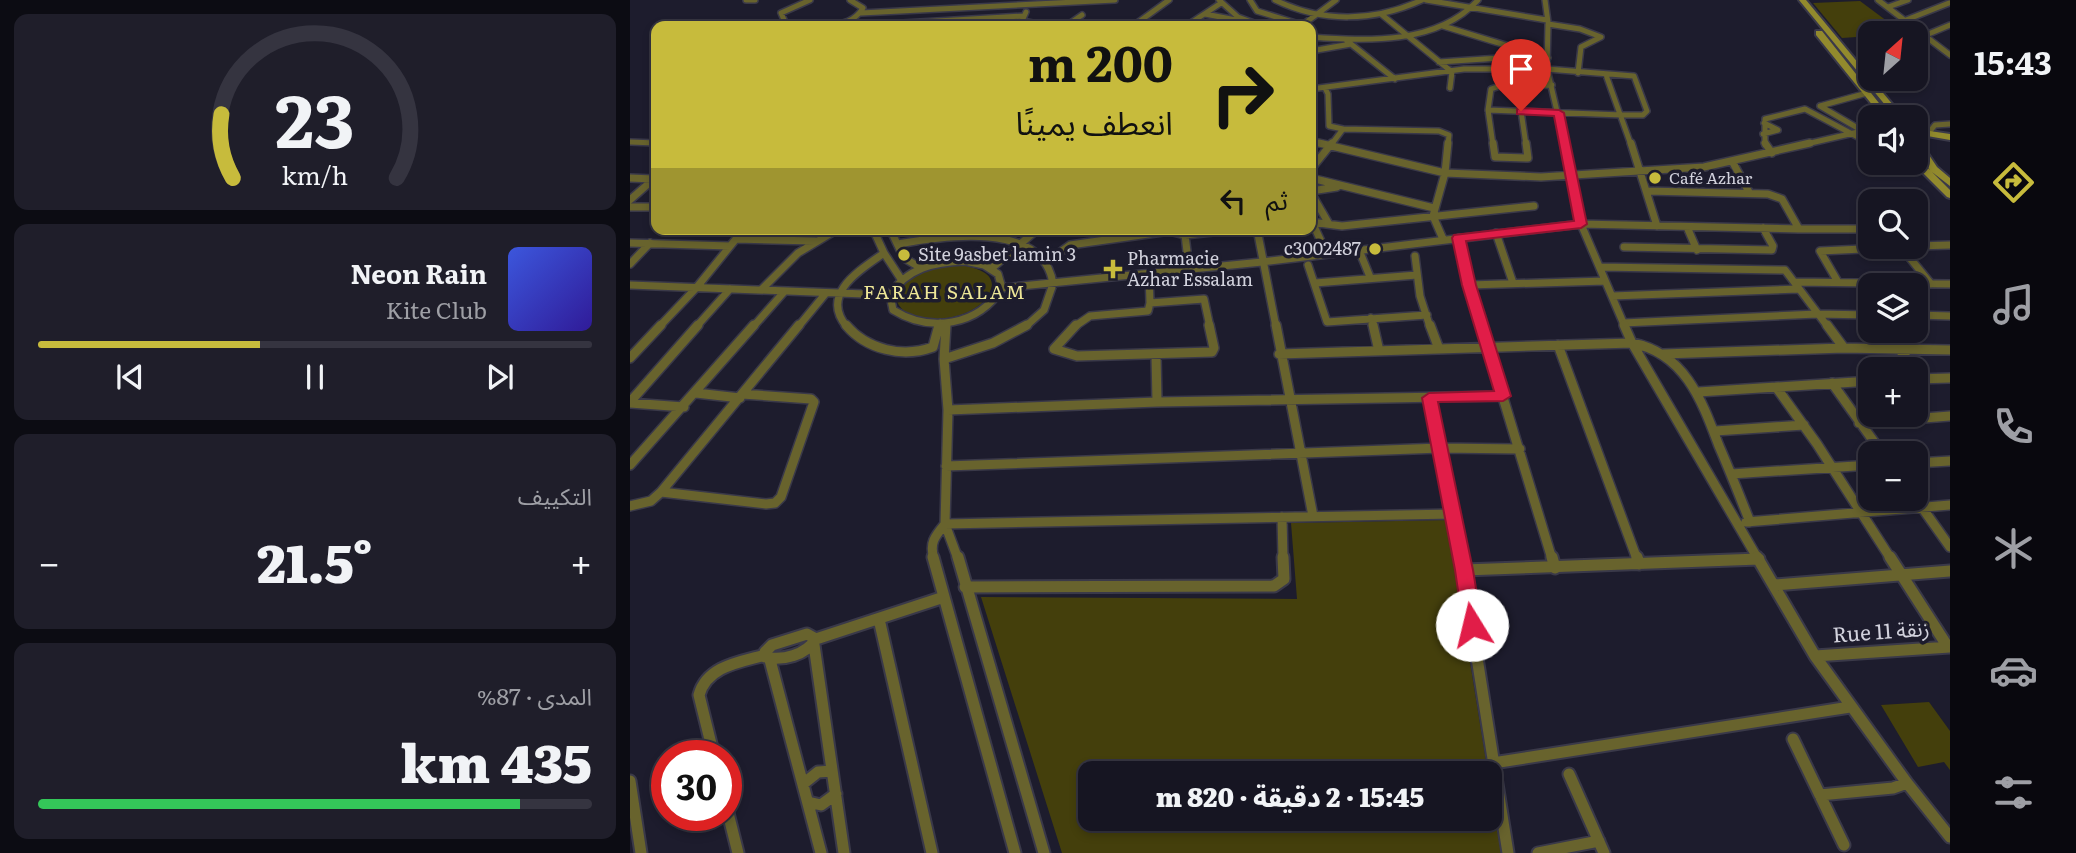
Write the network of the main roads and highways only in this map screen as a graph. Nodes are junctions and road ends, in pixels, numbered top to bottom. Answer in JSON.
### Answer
{"nodes":[{"id":1,"x":1793,"y":0,"type":"edge"},
{"id":2,"x":1802,"y":0,"type":"edge"},
{"id":3,"x":1867,"y":93,"type":"joint"},
{"id":4,"x":1876,"y":105,"type":"edge"},
{"id":5,"x":1889,"y":105,"type":"edge"},
{"id":6,"x":1928,"y":130,"type":"edge"},
{"id":7,"x":1928,"y":131,"type":"edge"},
{"id":8,"x":1950,"y":135,"type":"edge"},
{"id":9,"x":1928,"y":160,"type":"edge"},
{"id":10,"x":1928,"y":172,"type":"edge"},
{"id":11,"x":1950,"y":183,"type":"edge"},
{"id":12,"x":1950,"y":195,"type":"edge"}],
"edges":[{"from":1,"to":3,"type":"main road"},
{"from":2,"to":5,"type":"main road"},
{"from":3,"to":4,"type":"main road"},
{"from":6,"to":8,"type":"main road"},
{"from":7,"to":8,"type":"main road"},
{"from":9,"to":11,"type":"main road"},
{"from":10,"to":12,"type":"main road"}]}
